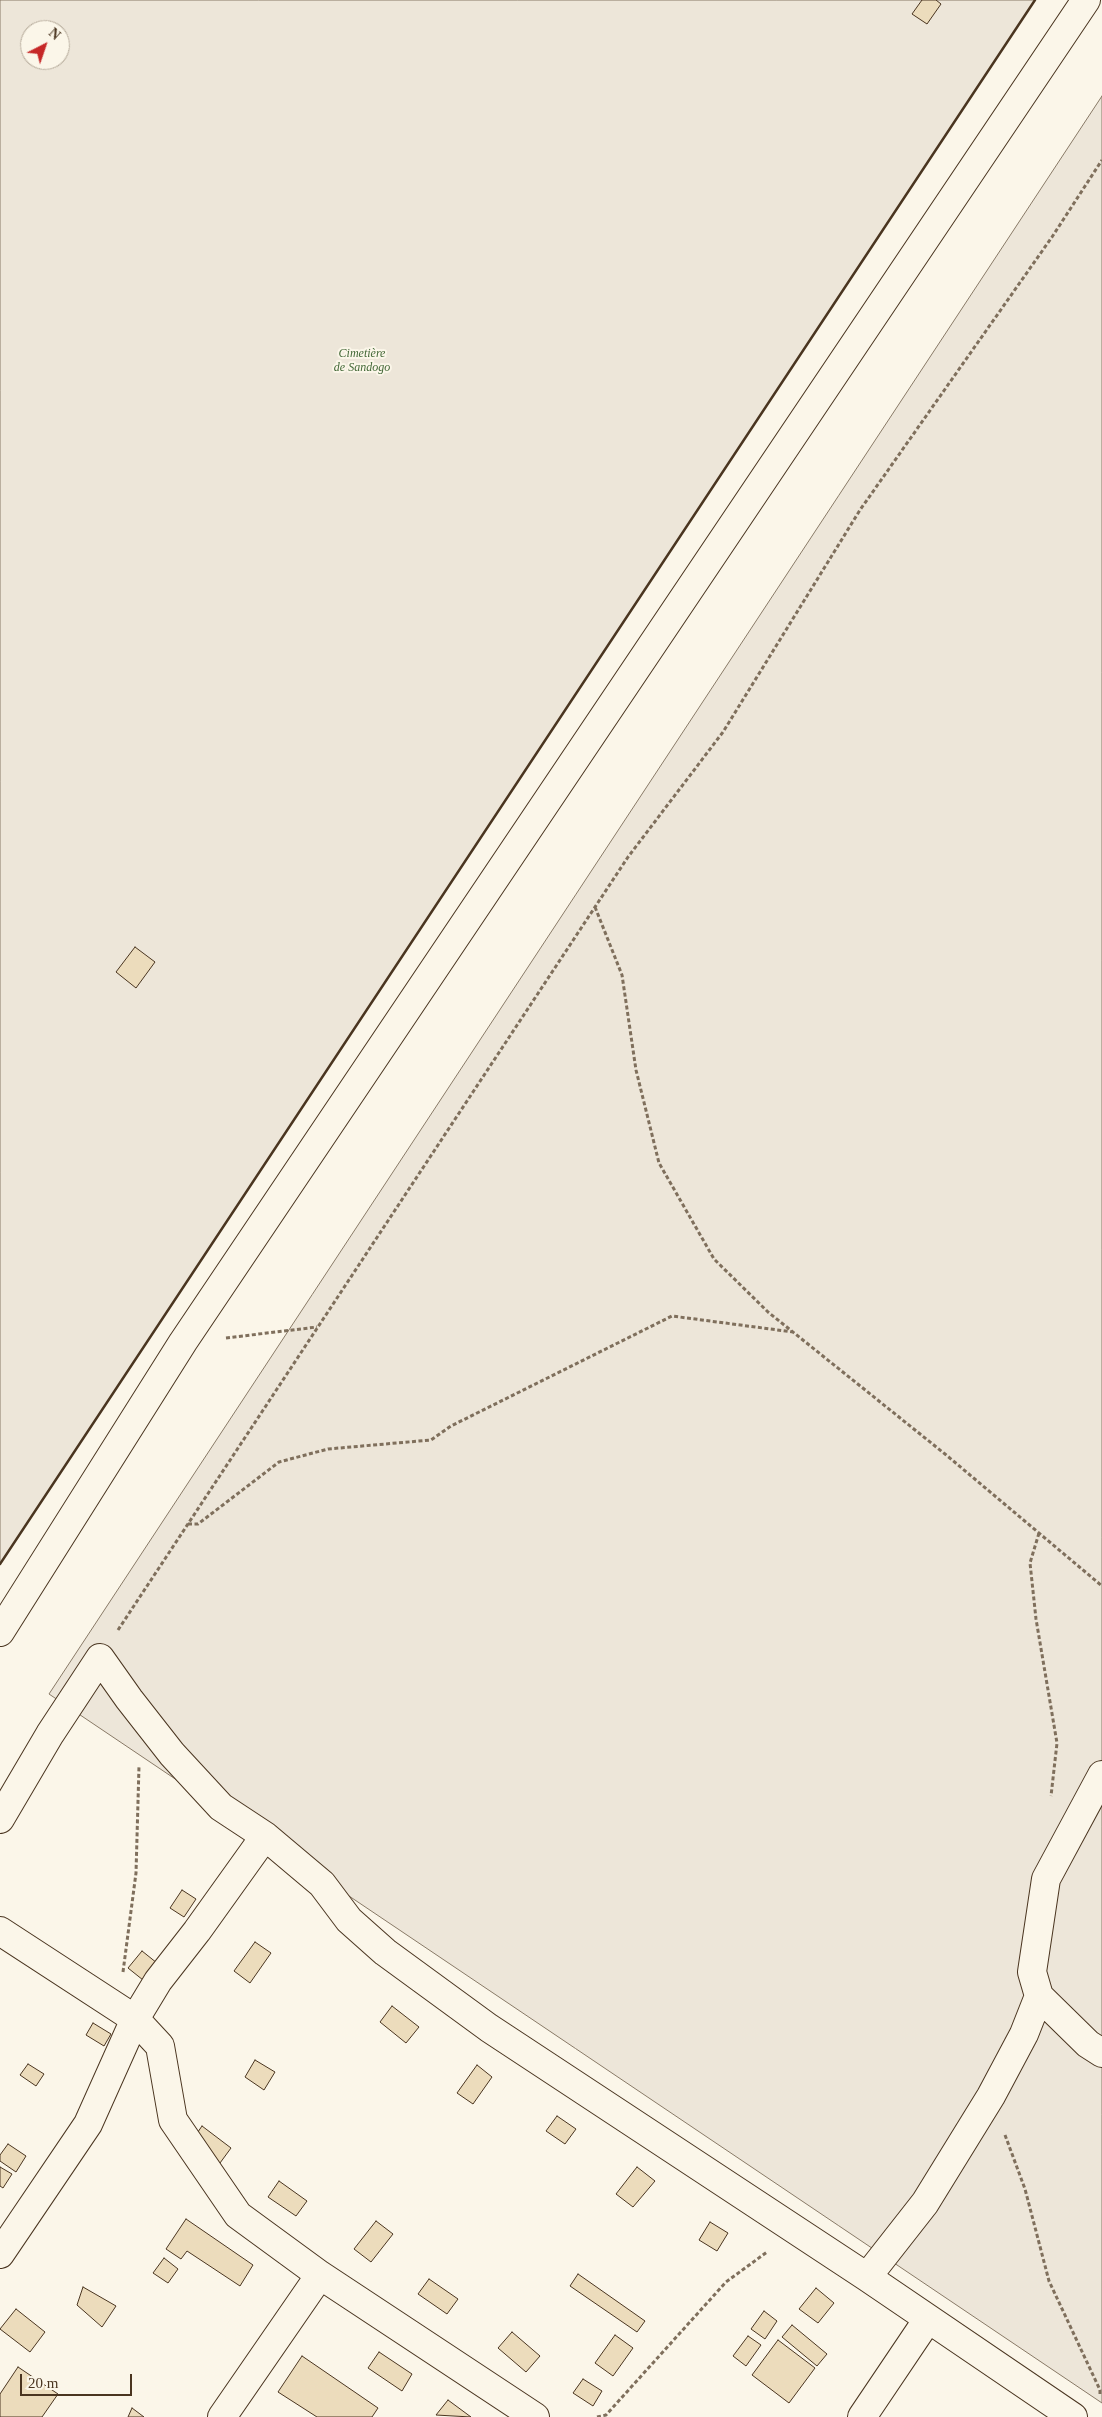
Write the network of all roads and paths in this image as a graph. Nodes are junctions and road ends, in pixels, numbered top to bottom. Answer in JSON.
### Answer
{"nodes":[{"id":1,"x":1086,"y":0,"type":"edge"},
{"id":2,"x":1102,"y":160,"type":"edge"},
{"id":3,"x":595,"y":907,"type":"junction"},
{"id":4,"x":318,"y":1327,"type":"junction"},
{"id":5,"x":794,"y":1333,"type":"junction"},
{"id":6,"x":183,"y":1342,"type":"junction"},
{"id":7,"x":188,"y":1524,"type":"junction"},
{"id":8,"x":1039,"y":1533,"type":"junction"},
{"id":9,"x":1102,"y":1586,"type":"edge"},
{"id":10,"x":0,"y":1632,"type":"edge"},
{"id":11,"x":100,"y":1658,"type":"junction"},
{"id":12,"x":140,"y":1713,"type":"junction"},
{"id":13,"x":1102,"y":1775,"type":"edge"},
{"id":14,"x":1050,"y":1798,"type":"dead end"},
{"id":15,"x":0,"y":1819,"type":"edge"},
{"id":16,"x":265,"y":1836,"type":"junction"},
{"id":17,"x":0,"y":1931,"type":"edge"},
{"id":18,"x":1039,"y":1996,"type":"junction"},
{"id":19,"x":126,"y":2013,"type":"junction"},
{"id":20,"x":1102,"y":2053,"type":"edge"},
{"id":21,"x":991,"y":2096,"type":"junction"},
{"id":22,"x":796,"y":2230,"type":"junction"},
{"id":23,"x":0,"y":2254,"type":"edge"},
{"id":24,"x":320,"y":2275,"type":"junction"},
{"id":25,"x":867,"y":2277,"type":"junction"},
{"id":26,"x":928,"y":2319,"type":"junction"},
{"id":27,"x":1100,"y":2399,"type":"dead end"},
{"id":28,"x":222,"y":2417,"type":"edge"},
{"id":29,"x":535,"y":2417,"type":"edge"},
{"id":30,"x":597,"y":2417,"type":"edge"},
{"id":31,"x":862,"y":2417,"type":"edge"},
{"id":32,"x":1073,"y":2417,"type":"edge"}],
"edges":[{"from":1,"to":6,"type":"street"},
{"from":2,"to":3,"type":"path"},
{"from":3,"to":4,"type":"path"},
{"from":3,"to":5,"type":"path"},
{"from":4,"to":6,"type":"path"},
{"from":4,"to":7,"type":"path"},
{"from":5,"to":7,"type":"path"},
{"from":5,"to":8,"type":"path"},
{"from":6,"to":10,"type":"street"},
{"from":7,"to":11,"type":"path"},
{"from":8,"to":9,"type":"path"},
{"from":8,"to":14,"type":"path"},
{"from":11,"to":12,"type":"street"},
{"from":11,"to":15,"type":"street"},
{"from":12,"to":16,"type":"street"},
{"from":12,"to":19,"type":"path"},
{"from":13,"to":18,"type":"street"},
{"from":16,"to":19,"type":"street"},
{"from":16,"to":22,"type":"street"},
{"from":17,"to":19,"type":"street"},
{"from":18,"to":20,"type":"street"},
{"from":18,"to":21,"type":"street"},
{"from":19,"to":23,"type":"street"},
{"from":19,"to":24,"type":"street"},
{"from":21,"to":25,"type":"street"},
{"from":21,"to":27,"type":"path"},
{"from":22,"to":25,"type":"street"},
{"from":22,"to":30,"type":"path"},
{"from":24,"to":28,"type":"street"},
{"from":24,"to":29,"type":"street"},
{"from":25,"to":26,"type":"street"},
{"from":26,"to":31,"type":"street"},
{"from":26,"to":32,"type":"street"}]}
